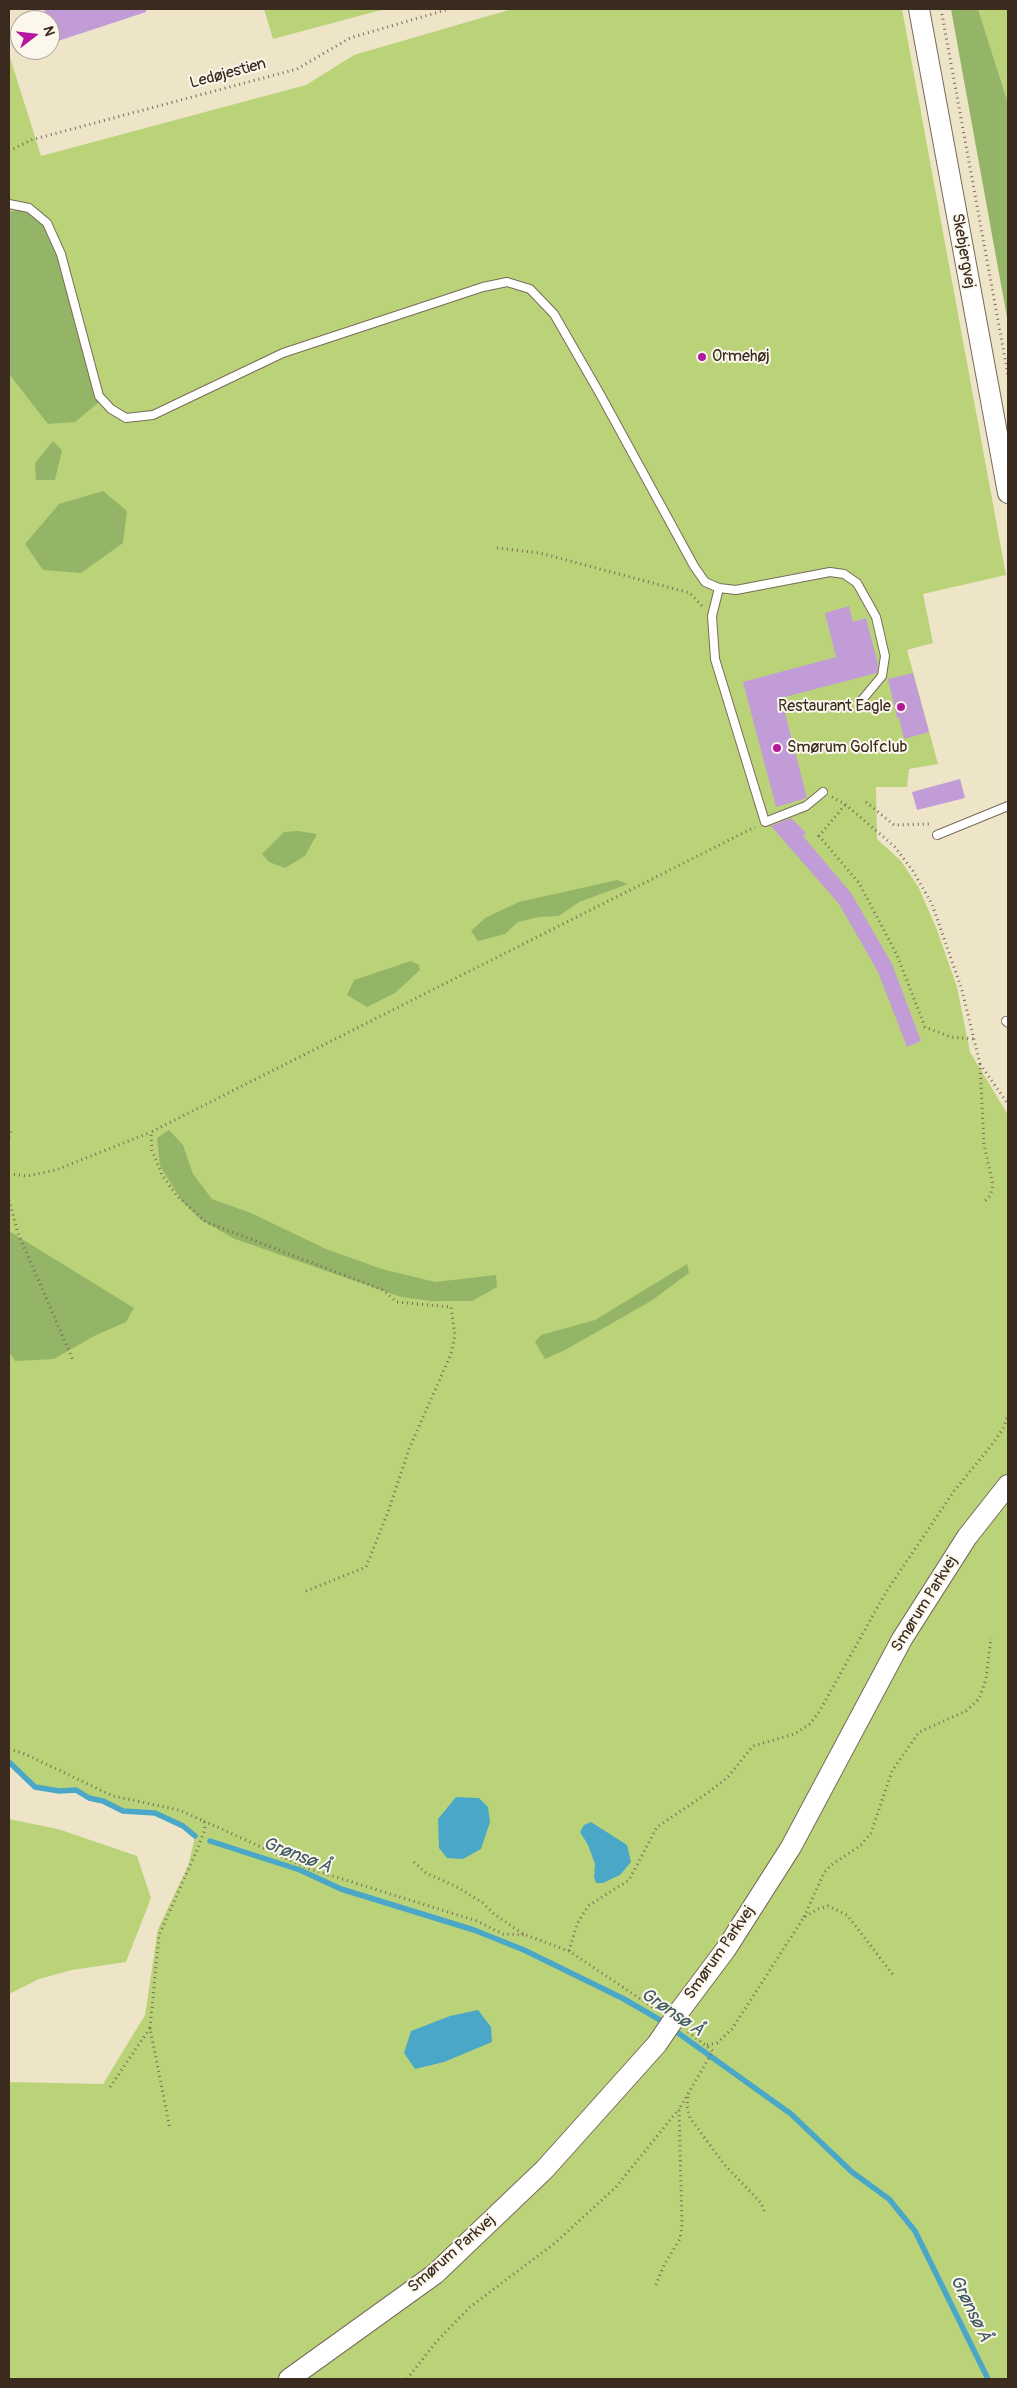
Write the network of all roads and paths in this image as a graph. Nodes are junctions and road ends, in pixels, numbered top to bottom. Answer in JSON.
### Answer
{"nodes":[{"id":1,"x":449,"y":9,"type":"edge"},
{"id":2,"x":919,"y":9,"type":"edge"},
{"id":3,"x":940,"y":9,"type":"edge"},
{"id":4,"x":9,"y":151,"type":"edge"},
{"id":5,"x":9,"y":204,"type":"edge"},
{"id":6,"x":1008,"y":375,"type":"edge"},
{"id":7,"x":1008,"y":493,"type":"edge"},
{"id":8,"x":497,"y":548,"type":"dead end"},
{"id":9,"x":719,"y":588,"type":"junction"},
{"id":10,"x":712,"y":616,"type":"junction"},
{"id":11,"x":862,"y":700,"type":"dead end"},
{"id":12,"x":823,"y":792,"type":"joint"},
{"id":13,"x":866,"y":802,"type":"dead end"},
{"id":14,"x":845,"y":804,"type":"junction"},
{"id":15,"x":1008,"y":806,"type":"edge"},
{"id":16,"x":765,"y":822,"type":"junction"},
{"id":17,"x":932,"y":823,"type":"dead end"},
{"id":18,"x":936,"y":835,"type":"dead end"},
{"id":19,"x":974,"y":1039,"type":"junction"},
{"id":20,"x":980,"y":1064,"type":"junction"},
{"id":21,"x":1008,"y":1104,"type":"edge"},
{"id":22,"x":11,"y":1131,"type":"dead end"},
{"id":23,"x":152,"y":1132,"type":"junction"},
{"id":24,"x":9,"y":1137,"type":"edge"},
{"id":25,"x":9,"y":1174,"type":"edge"},
{"id":26,"x":9,"y":1200,"type":"edge"},
{"id":27,"x":984,"y":1202,"type":"dead end"},
{"id":28,"x":73,"y":1360,"type":"dead end"},
{"id":29,"x":1008,"y":1414,"type":"edge"},
{"id":30,"x":1008,"y":1485,"type":"edge"},
{"id":31,"x":306,"y":1591,"type":"dead end"},
{"id":32,"x":991,"y":1638,"type":"dead end"},
{"id":33,"x":9,"y":1749,"type":"edge"},
{"id":34,"x":204,"y":1821,"type":"junction"},
{"id":35,"x":414,"y":1862,"type":"dead end"},
{"id":36,"x":804,"y":1917,"type":"junction"},
{"id":37,"x":527,"y":1935,"type":"junction"},
{"id":38,"x":569,"y":1951,"type":"junction"},
{"id":39,"x":894,"y":1976,"type":"dead end"},
{"id":40,"x":674,"y":2018,"type":"junction"},
{"id":41,"x":150,"y":2028,"type":"junction"},
{"id":42,"x":706,"y":2045,"type":"junction"},
{"id":43,"x":110,"y":2087,"type":"dead end"},
{"id":44,"x":689,"y":2094,"type":"junction"},
{"id":45,"x":679,"y":2109,"type":"junction"},
{"id":46,"x":170,"y":2129,"type":"dead end"},
{"id":47,"x":765,"y":2213,"type":"dead end"},
{"id":48,"x":656,"y":2285,"type":"dead end"},
{"id":49,"x":289,"y":2379,"type":"edge"},
{"id":50,"x":407,"y":2379,"type":"edge"}],
"edges":[{"from":1,"to":4,"type":"path","name":"Ledøjestien"},
{"from":2,"to":7,"type":"street","name":"Skebjergvej"},
{"from":3,"to":6,"type":"path"},
{"from":5,"to":9,"type":"lane"},
{"from":8,"to":10,"type":"path"},
{"from":9,"to":10,"type":"lane"},
{"from":9,"to":11,"type":"lane"},
{"from":10,"to":16,"type":"lane"},
{"from":12,"to":14,"type":"path"},
{"from":12,"to":16,"type":"lane"},
{"from":13,"to":17,"type":"path"},
{"from":14,"to":19,"type":"path"},
{"from":14,"to":19,"type":"path"},
{"from":15,"to":18,"type":"lane"},
{"from":16,"to":23,"type":"path"},
{"from":19,"to":20,"type":"path"},
{"from":20,"to":21,"type":"path"},
{"from":20,"to":27,"type":"path"},
{"from":22,"to":24,"type":"path"},
{"from":23,"to":25,"type":"path"},
{"from":23,"to":31,"type":"path"},
{"from":26,"to":28,"type":"path"},
{"from":29,"to":38,"type":"path"},
{"from":30,"to":40,"type":"street","name":"Smørum Parkvej"},
{"from":32,"to":36,"type":"path"},
{"from":33,"to":34,"type":"path"},
{"from":34,"to":37,"type":"path"},
{"from":34,"to":41,"type":"path"},
{"from":35,"to":37,"type":"path"},
{"from":36,"to":39,"type":"path"},
{"from":36,"to":42,"type":"path"},
{"from":37,"to":38,"type":"path"},
{"from":38,"to":40,"type":"path"},
{"from":40,"to":42,"type":"path"},
{"from":40,"to":49,"type":"street","name":"Smørum Parkvej","bridge":true},
{"from":41,"to":43,"type":"path"},
{"from":41,"to":46,"type":"path"},
{"from":42,"to":44,"type":"path"},
{"from":44,"to":45,"type":"path"},
{"from":44,"to":47,"type":"path"},
{"from":45,"to":48,"type":"path"},
{"from":45,"to":50,"type":"path"}]}
